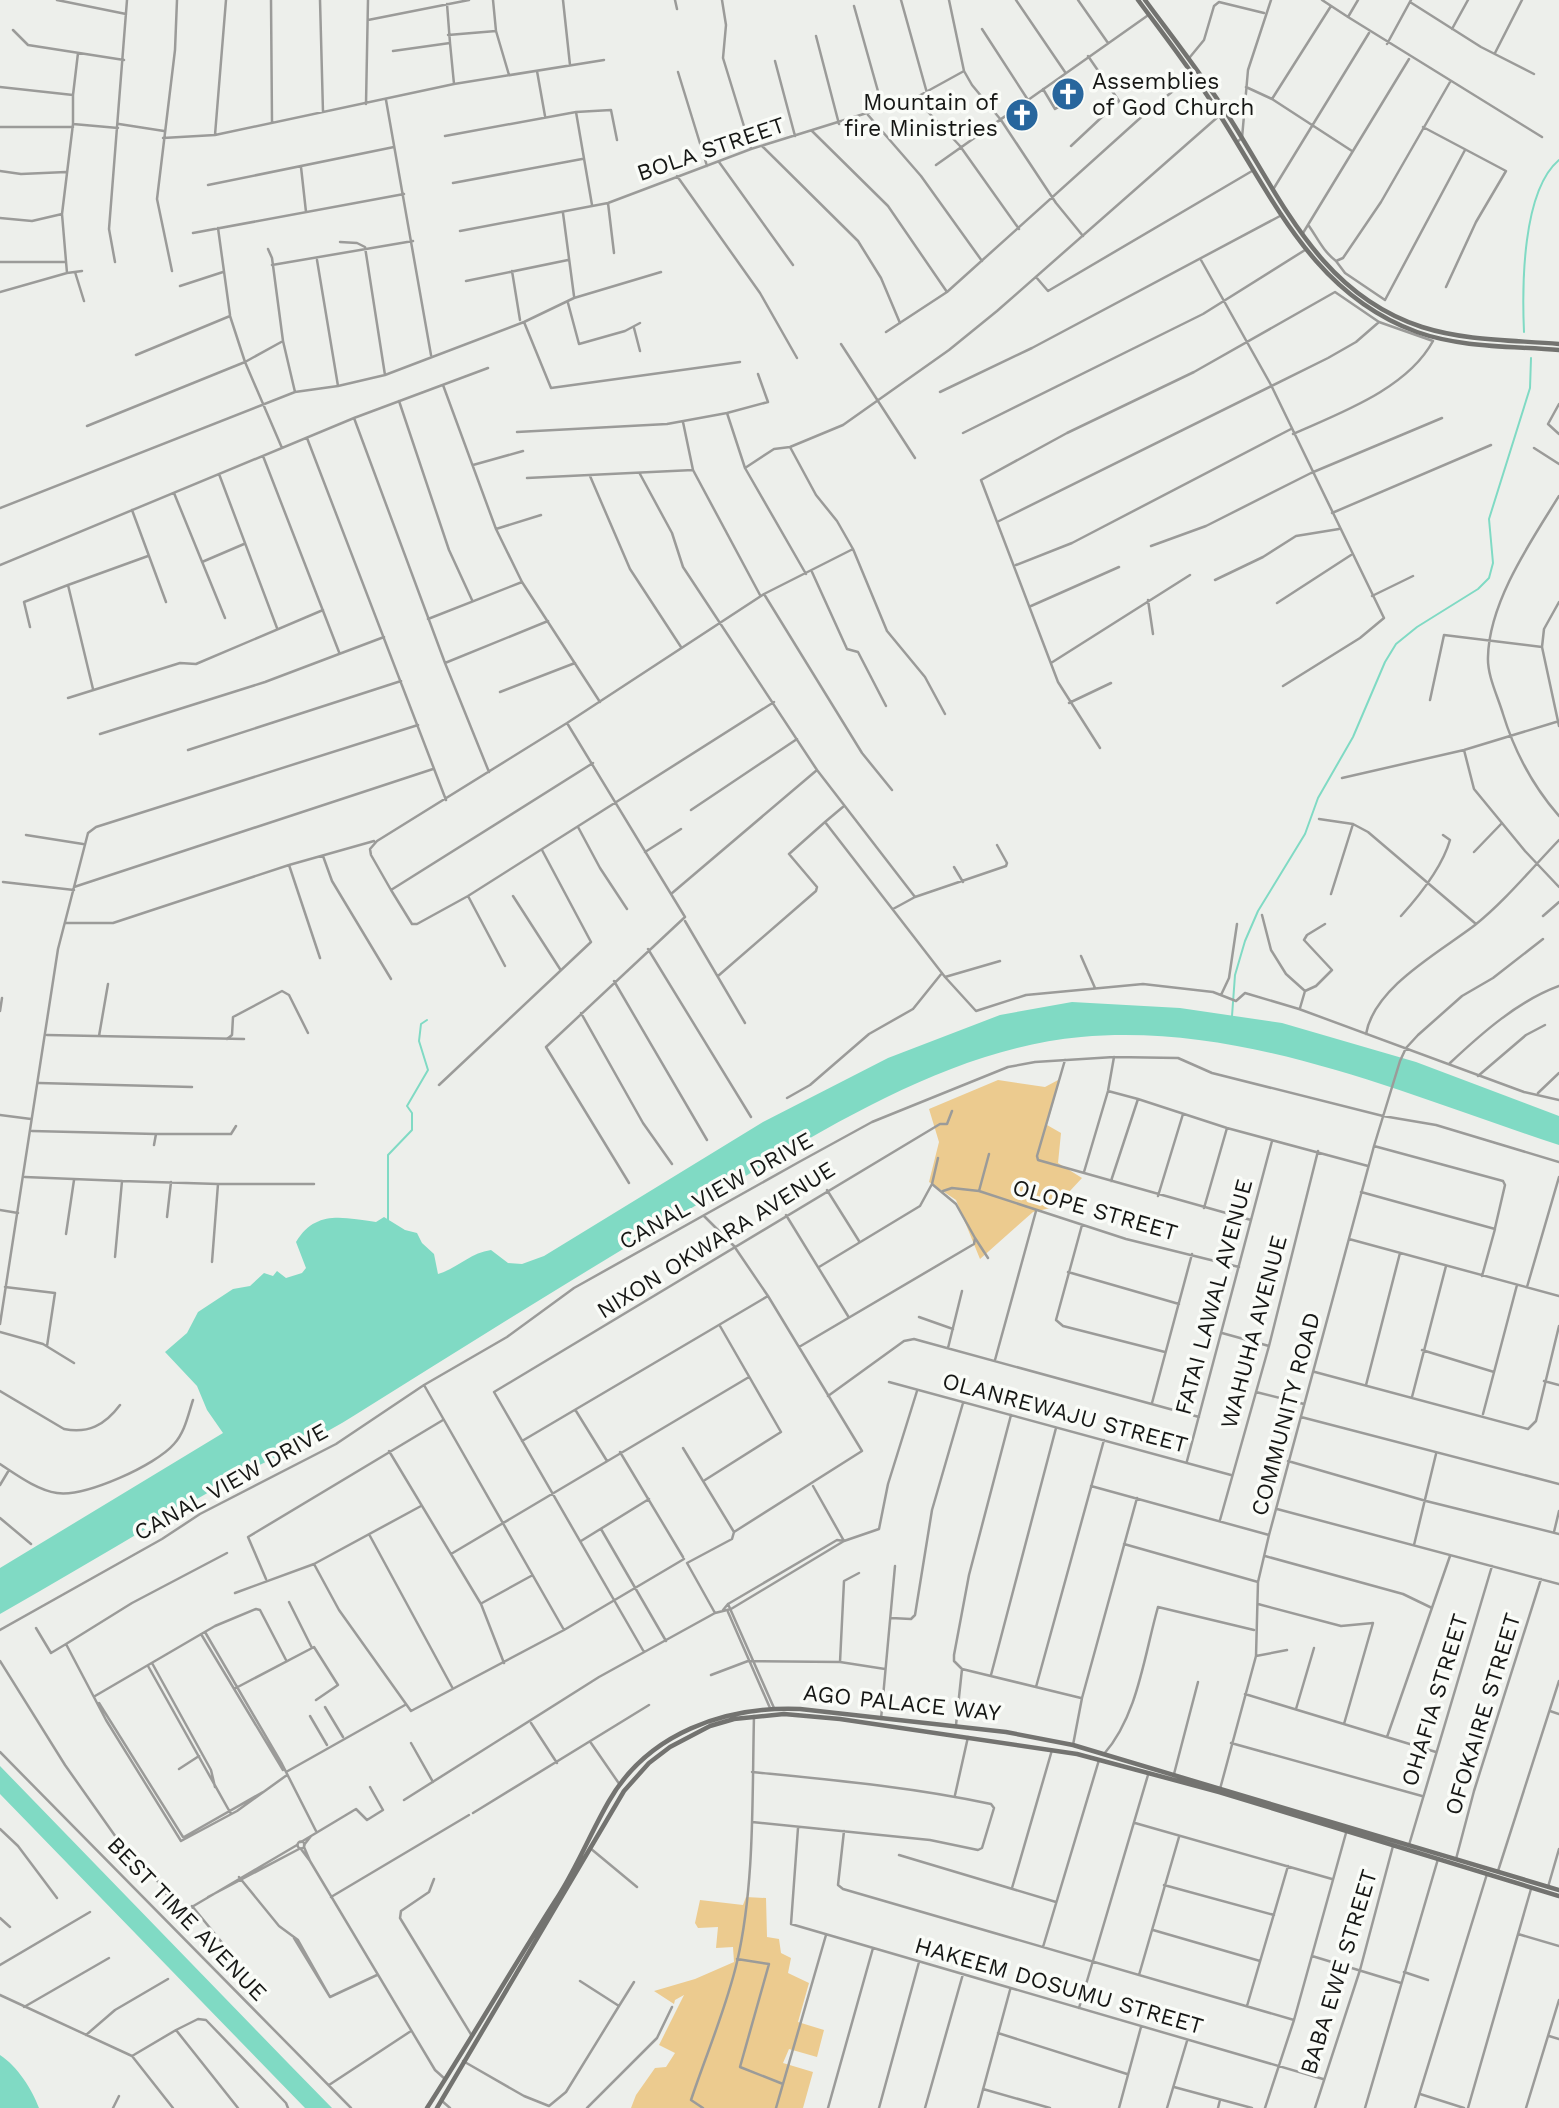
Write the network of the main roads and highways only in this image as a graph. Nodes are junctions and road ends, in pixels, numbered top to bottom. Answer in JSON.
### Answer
{"nodes":[{"id":1,"x":1138,"y":0,"type":"edge"},
{"id":2,"x":1144,"y":0,"type":"edge"},
{"id":3,"x":1240,"y":140,"type":"junction"},
{"id":4,"x":1559,"y":344,"type":"edge"},
{"id":5,"x":1559,"y":350,"type":"edge"},
{"id":6,"x":1009,"y":1733,"type":"junction"},
{"id":7,"x":1018,"y":1734,"type":"junction"},
{"id":8,"x":1006,"y":1742,"type":"junction"},
{"id":9,"x":1014,"y":1743,"type":"junction"},
{"id":10,"x":1219,"y":1791,"type":"junction"},
{"id":11,"x":1559,"y":1890,"type":"edge"},
{"id":12,"x":1559,"y":1896,"type":"edge"},
{"id":13,"x":427,"y":2108,"type":"edge"},
{"id":14,"x":437,"y":2108,"type":"edge"}],
"edges":[{"from":1,"to":3,"type":"main road"},
{"from":2,"to":3,"type":"main road"},
{"from":3,"to":4,"type":"main road"},
{"from":3,"to":5,"type":"main road"},
{"from":6,"to":7,"type":"main road","name":"AGO PALACE WAY"},
{"from":6,"to":8,"type":"main road"},
{"from":6,"to":13,"type":"main road","name":"AGO PALACE WAY"},
{"from":7,"to":9,"type":"main road"},
{"from":7,"to":10,"type":"main road","name":"AGO PALACE WAY"},
{"from":8,"to":9,"type":"main road","name":"AGO PALACE WAY"},
{"from":8,"to":14,"type":"main road","name":"AGO PALACE WAY"},
{"from":9,"to":10,"type":"main road","name":"AGO PALACE WAY"},
{"from":10,"to":11,"type":"main road","name":"AGO PALACE WAY"},
{"from":10,"to":12,"type":"main road","name":"AGO PALACE WAY"}]}
